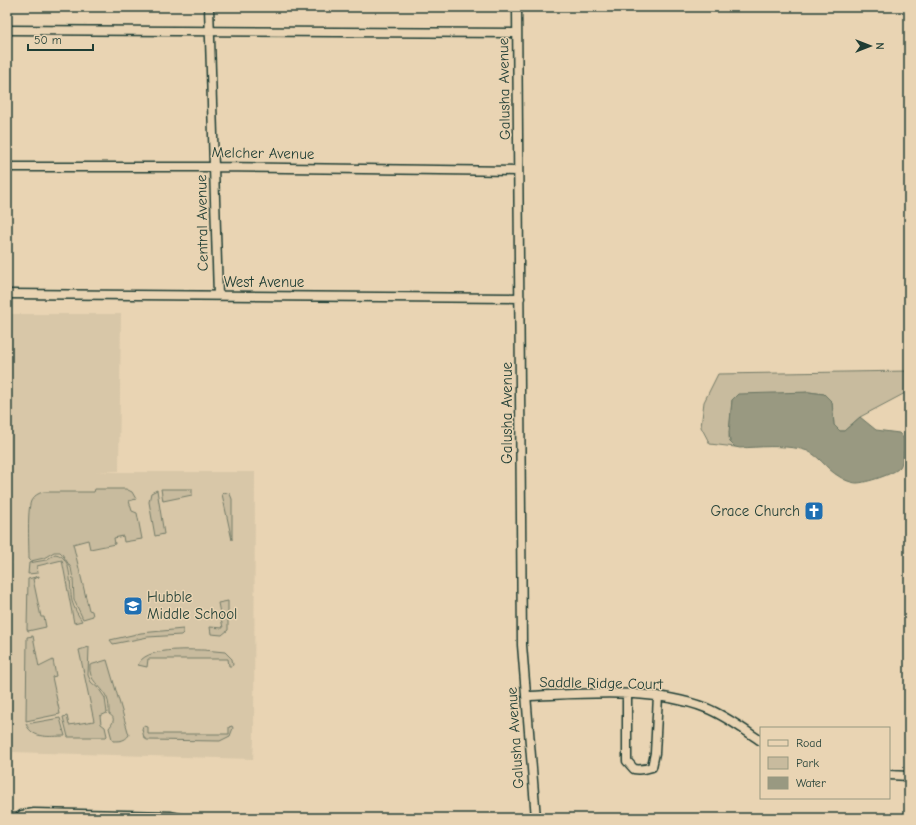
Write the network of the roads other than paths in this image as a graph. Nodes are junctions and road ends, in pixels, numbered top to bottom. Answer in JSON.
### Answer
{"nodes":[{"id":1,"x":209,"y":7,"type":"edge"},
{"id":2,"x":517,"y":7,"type":"edge"},
{"id":3,"x":7,"y":30,"type":"edge"},
{"id":4,"x":210,"y":31,"type":"junction"},
{"id":5,"x":517,"y":33,"type":"junction"},
{"id":6,"x":7,"y":167,"type":"edge"},
{"id":7,"x":215,"y":167,"type":"junction"},
{"id":8,"x":518,"y":171,"type":"junction"},
{"id":9,"x":7,"y":294,"type":"edge"},
{"id":10,"x":218,"y":295,"type":"junction"},
{"id":11,"x":520,"y":298,"type":"junction"},
{"id":12,"x":627,"y":695,"type":"junction"},
{"id":13,"x":526,"y":696,"type":"junction"},
{"id":14,"x":658,"y":696,"type":"junction"},
{"id":15,"x":760,"y":740,"type":"edge"},
{"id":16,"x":890,"y":775,"type":"edge"},
{"id":17,"x":909,"y":776,"type":"edge"},
{"id":18,"x":18,"y":818,"type":"edge"},
{"id":19,"x":180,"y":818,"type":"edge"},
{"id":20,"x":536,"y":818,"type":"edge"}],
"edges":[{"from":1,"to":4,"type":"street","name":"Central Avenue"},
{"from":2,"to":5,"type":"street","name":"Galusha Avenue"},
{"from":3,"to":4,"type":"street"},
{"from":4,"to":5,"type":"street"},
{"from":4,"to":7,"type":"street","name":"Central Avenue"},
{"from":5,"to":8,"type":"street","name":"Galusha Avenue"},
{"from":6,"to":7,"type":"street","name":"Melcher Avenue"},
{"from":7,"to":8,"type":"street","name":"Melcher Avenue"},
{"from":7,"to":10,"type":"street","name":"Central Avenue"},
{"from":8,"to":11,"type":"street","name":"Galusha Avenue"},
{"from":9,"to":10,"type":"street","name":"West Avenue"},
{"from":10,"to":11,"type":"street","name":"West Avenue"},
{"from":11,"to":13,"type":"street","name":"Galusha Avenue"},
{"from":12,"to":13,"type":"street","name":"Saddle Ridge Court"},
{"from":12,"to":14,"type":"street","name":"Saddle Ridge Court"},
{"from":12,"to":14,"type":"street"},
{"from":13,"to":20,"type":"street","name":"Galusha Avenue"},
{"from":14,"to":15,"type":"street","name":"Saddle Ridge Court"},
{"from":16,"to":17,"type":"street"},
{"from":18,"to":19,"type":"street"}]}
